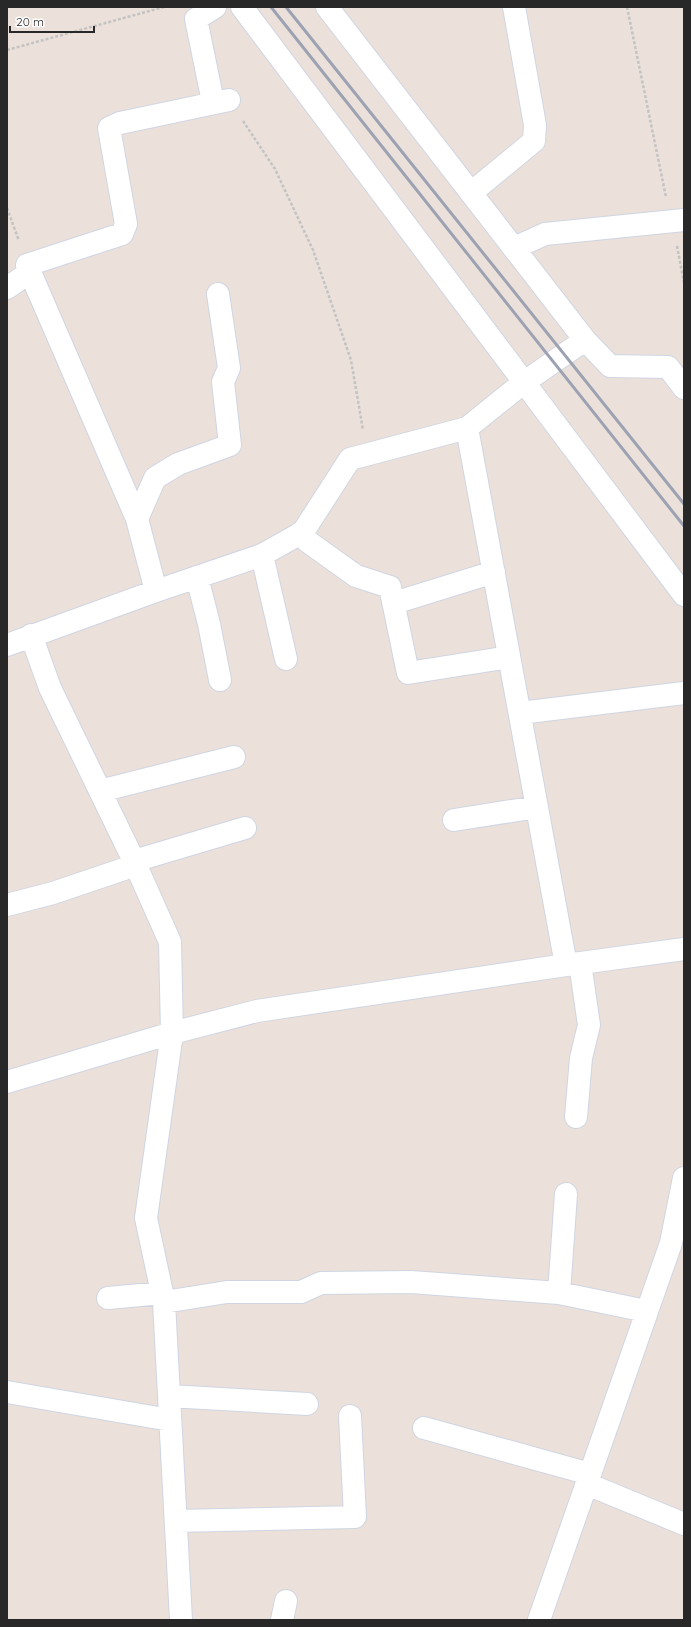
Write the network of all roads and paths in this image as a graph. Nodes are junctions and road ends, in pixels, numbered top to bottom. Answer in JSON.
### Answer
{"nodes":[{"id":1,"x":164,"y":7,"type":"edge"},
{"id":2,"x":215,"y":7,"type":"edge"},
{"id":3,"x":242,"y":7,"type":"edge"},
{"id":4,"x":327,"y":7,"type":"edge"},
{"id":5,"x":514,"y":7,"type":"edge"},
{"id":6,"x":627,"y":7,"type":"edge"},
{"id":7,"x":7,"y":50,"type":"edge"},
{"id":8,"x":221,"y":101,"type":"junction"},
{"id":9,"x":471,"y":193,"type":"junction"},
{"id":10,"x":678,"y":220,"type":"edge"},
{"id":11,"x":514,"y":248,"type":"junction"},
{"id":12,"x":27,"y":265,"type":"dead end"},
{"id":13,"x":684,"y":283,"type":"edge"},
{"id":14,"x":7,"y":288,"type":"edge"},
{"id":15,"x":218,"y":294,"type":"dead end"},
{"id":16,"x":585,"y":340,"type":"junction"},
{"id":17,"x":523,"y":383,"type":"junction"},
{"id":18,"x":684,"y":388,"type":"edge"},
{"id":19,"x":467,"y":428,"type":"junction"},
{"id":20,"x":368,"y":454,"type":"junction"},
{"id":21,"x":137,"y":519,"type":"junction"},
{"id":22,"x":300,"y":533,"type":"junction"},
{"id":23,"x":262,"y":555,"type":"junction"},
{"id":24,"x":494,"y":572,"type":"junction"},
{"id":25,"x":197,"y":577,"type":"junction"},
{"id":26,"x":156,"y":591,"type":"junction"},
{"id":27,"x":684,"y":596,"type":"edge"},
{"id":28,"x":394,"y":603,"type":"junction"},
{"id":29,"x":31,"y":635,"type":"junction"},
{"id":30,"x":7,"y":645,"type":"edge"},
{"id":31,"x":509,"y":657,"type":"junction"},
{"id":32,"x":286,"y":659,"type":"dead end"},
{"id":33,"x":220,"y":680,"type":"dead end"},
{"id":34,"x":684,"y":693,"type":"edge"},
{"id":35,"x":520,"y":713,"type":"junction"},
{"id":36,"x":234,"y":758,"type":"dead end"},
{"id":37,"x":100,"y":791,"type":"junction"},
{"id":38,"x":537,"y":808,"type":"junction"},
{"id":39,"x":454,"y":820,"type":"dead end"},
{"id":40,"x":245,"y":828,"type":"dead end"},
{"id":41,"x":134,"y":861,"type":"junction"},
{"id":42,"x":7,"y":905,"type":"edge"},
{"id":43,"x":684,"y":950,"type":"edge"},
{"id":44,"x":573,"y":964,"type":"junction"},
{"id":45,"x":172,"y":1033,"type":"junction"},
{"id":46,"x":7,"y":1082,"type":"edge"},
{"id":47,"x":576,"y":1117,"type":"dead end"},
{"id":48,"x":684,"y":1178,"type":"edge"},
{"id":49,"x":566,"y":1194,"type":"dead end"},
{"id":50,"x":678,"y":1246,"type":"edge"},
{"id":51,"x":559,"y":1293,"type":"junction"},
{"id":52,"x":163,"y":1297,"type":"junction"},
{"id":53,"x":108,"y":1298,"type":"dead end"},
{"id":54,"x":646,"y":1311,"type":"junction"},
{"id":55,"x":7,"y":1392,"type":"edge"},
{"id":56,"x":169,"y":1396,"type":"junction"},
{"id":57,"x":307,"y":1404,"type":"dead end"},
{"id":58,"x":350,"y":1416,"type":"dead end"},
{"id":59,"x":170,"y":1420,"type":"junction"},
{"id":60,"x":424,"y":1428,"type":"dead end"},
{"id":61,"x":589,"y":1479,"type":"junction"},
{"id":62,"x":176,"y":1522,"type":"junction"},
{"id":63,"x":684,"y":1524,"type":"edge"},
{"id":64,"x":181,"y":1620,"type":"edge"},
{"id":65,"x":539,"y":1620,"type":"edge"}],
"edges":[{"from":1,"to":7,"type":"path"},
{"from":2,"to":8,"type":"street"},
{"from":3,"to":17,"type":"street"},
{"from":4,"to":9,"type":"street"},
{"from":5,"to":9,"type":"street"},
{"from":6,"to":10,"type":"path"},
{"from":8,"to":12,"type":"street"},
{"from":8,"to":20,"type":"path"},
{"from":9,"to":11,"type":"street"},
{"from":10,"to":11,"type":"street"},
{"from":10,"to":13,"type":"path"},
{"from":11,"to":16,"type":"street"},
{"from":14,"to":21,"type":"street"},
{"from":15,"to":21,"type":"street"},
{"from":16,"to":17,"type":"street"},
{"from":16,"to":18,"type":"street"},
{"from":17,"to":19,"type":"street"},
{"from":17,"to":27,"type":"street"},
{"from":19,"to":20,"type":"street"},
{"from":19,"to":24,"type":"street"},
{"from":20,"to":22,"type":"street"},
{"from":21,"to":26,"type":"street"},
{"from":22,"to":23,"type":"street"},
{"from":22,"to":28,"type":"street"},
{"from":23,"to":25,"type":"street"},
{"from":23,"to":32,"type":"street"},
{"from":24,"to":28,"type":"street"},
{"from":24,"to":31,"type":"street"},
{"from":25,"to":26,"type":"street"},
{"from":25,"to":33,"type":"street"},
{"from":26,"to":29,"type":"street"},
{"from":28,"to":31,"type":"street"},
{"from":29,"to":30,"type":"street"},
{"from":29,"to":37,"type":"street"},
{"from":31,"to":35,"type":"street"},
{"from":34,"to":35,"type":"street"},
{"from":35,"to":38,"type":"street"},
{"from":36,"to":37,"type":"street"},
{"from":37,"to":41,"type":"street"},
{"from":38,"to":39,"type":"street"},
{"from":38,"to":44,"type":"street"},
{"from":40,"to":41,"type":"street"},
{"from":41,"to":42,"type":"street"},
{"from":41,"to":45,"type":"street"},
{"from":43,"to":44,"type":"street"},
{"from":44,"to":45,"type":"street"},
{"from":44,"to":47,"type":"street"},
{"from":45,"to":46,"type":"street"},
{"from":45,"to":52,"type":"street"},
{"from":48,"to":50,"type":"street"},
{"from":49,"to":51,"type":"street"},
{"from":50,"to":54,"type":"street"},
{"from":51,"to":52,"type":"street"},
{"from":51,"to":54,"type":"street"},
{"from":52,"to":53,"type":"street"},
{"from":52,"to":56,"type":"street"},
{"from":54,"to":61,"type":"street"},
{"from":55,"to":59,"type":"street"},
{"from":56,"to":57,"type":"street"},
{"from":56,"to":59,"type":"street"},
{"from":58,"to":62,"type":"street"},
{"from":59,"to":62,"type":"street"},
{"from":60,"to":61,"type":"street"},
{"from":61,"to":63,"type":"street"},
{"from":61,"to":65,"type":"street"},
{"from":62,"to":64,"type":"street"}]}
